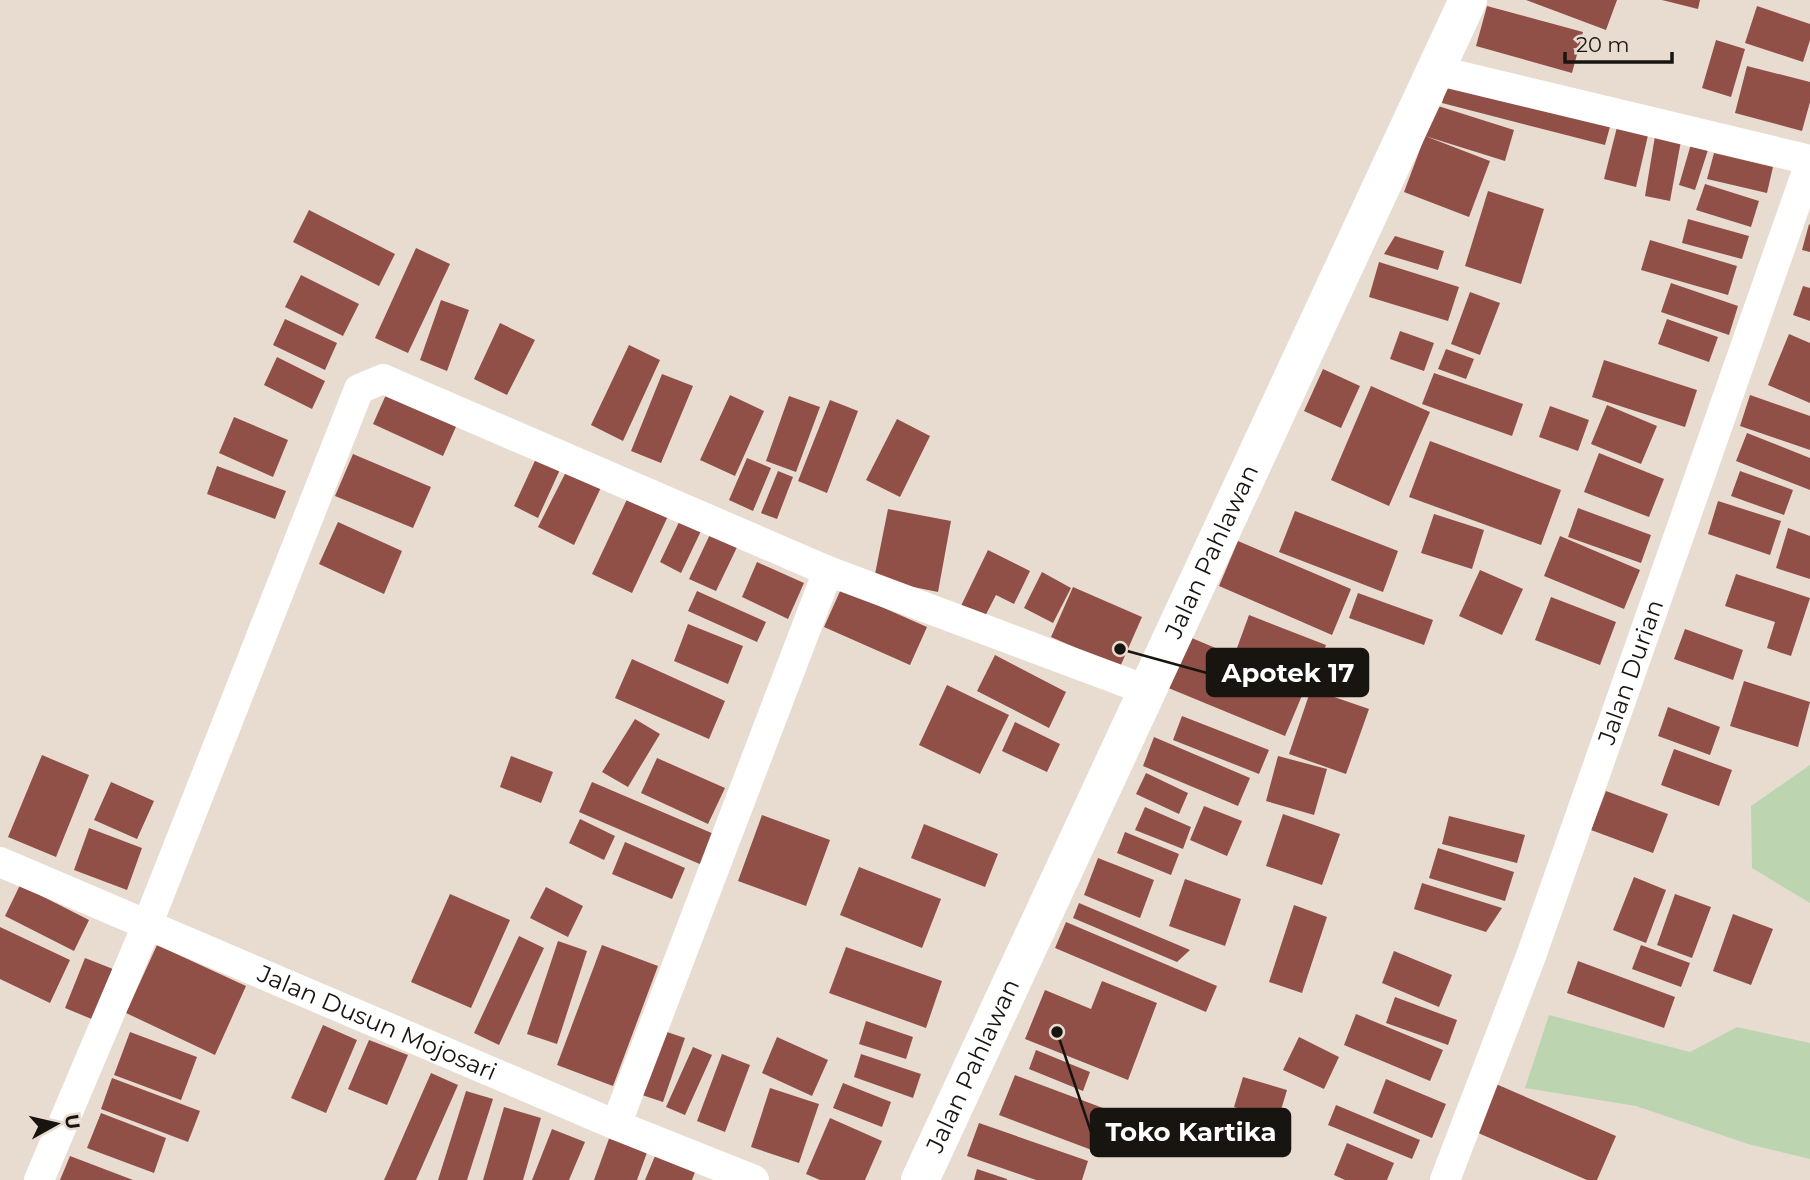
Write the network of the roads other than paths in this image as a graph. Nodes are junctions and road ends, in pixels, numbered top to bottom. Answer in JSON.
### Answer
{"nodes":[{"id":1,"x":1468,"y":0,"type":"edge"},
{"id":2,"x":1436,"y":70,"type":"junction"},
{"id":3,"x":1810,"y":162,"type":"edge"},
{"id":4,"x":828,"y":571,"type":"junction"},
{"id":5,"x":1149,"y":691,"type":"junction"},
{"id":6,"x":0,"y":862,"type":"edge"},
{"id":7,"x":148,"y":923,"type":"junction"},
{"id":8,"x":616,"y":1125,"type":"junction"},
{"id":9,"x":39,"y":1180,"type":"edge"},
{"id":10,"x":754,"y":1180,"type":"edge"},
{"id":11,"x":920,"y":1180,"type":"edge"},
{"id":12,"x":1445,"y":1180,"type":"edge"}],
"edges":[{"from":1,"to":2,"type":"main road","name":"Jalan Pahlawan"},
{"from":2,"to":3,"type":"street"},
{"from":2,"to":5,"type":"main road","name":"Jalan Pahlawan"},
{"from":3,"to":12,"type":"street","name":"Jalan Durian"},
{"from":4,"to":5,"type":"street"},
{"from":4,"to":7,"type":"street"},
{"from":4,"to":8,"type":"street"},
{"from":5,"to":11,"type":"main road","name":"Jalan Pahlawan"},
{"from":6,"to":7,"type":"street","name":"Jalan Dusun Mojosari"},
{"from":7,"to":8,"type":"street","name":"Jalan Dusun Mojosari"},
{"from":7,"to":9,"type":"street"},
{"from":8,"to":10,"type":"street","name":"Jalan Dusun Mojosari"}]}
